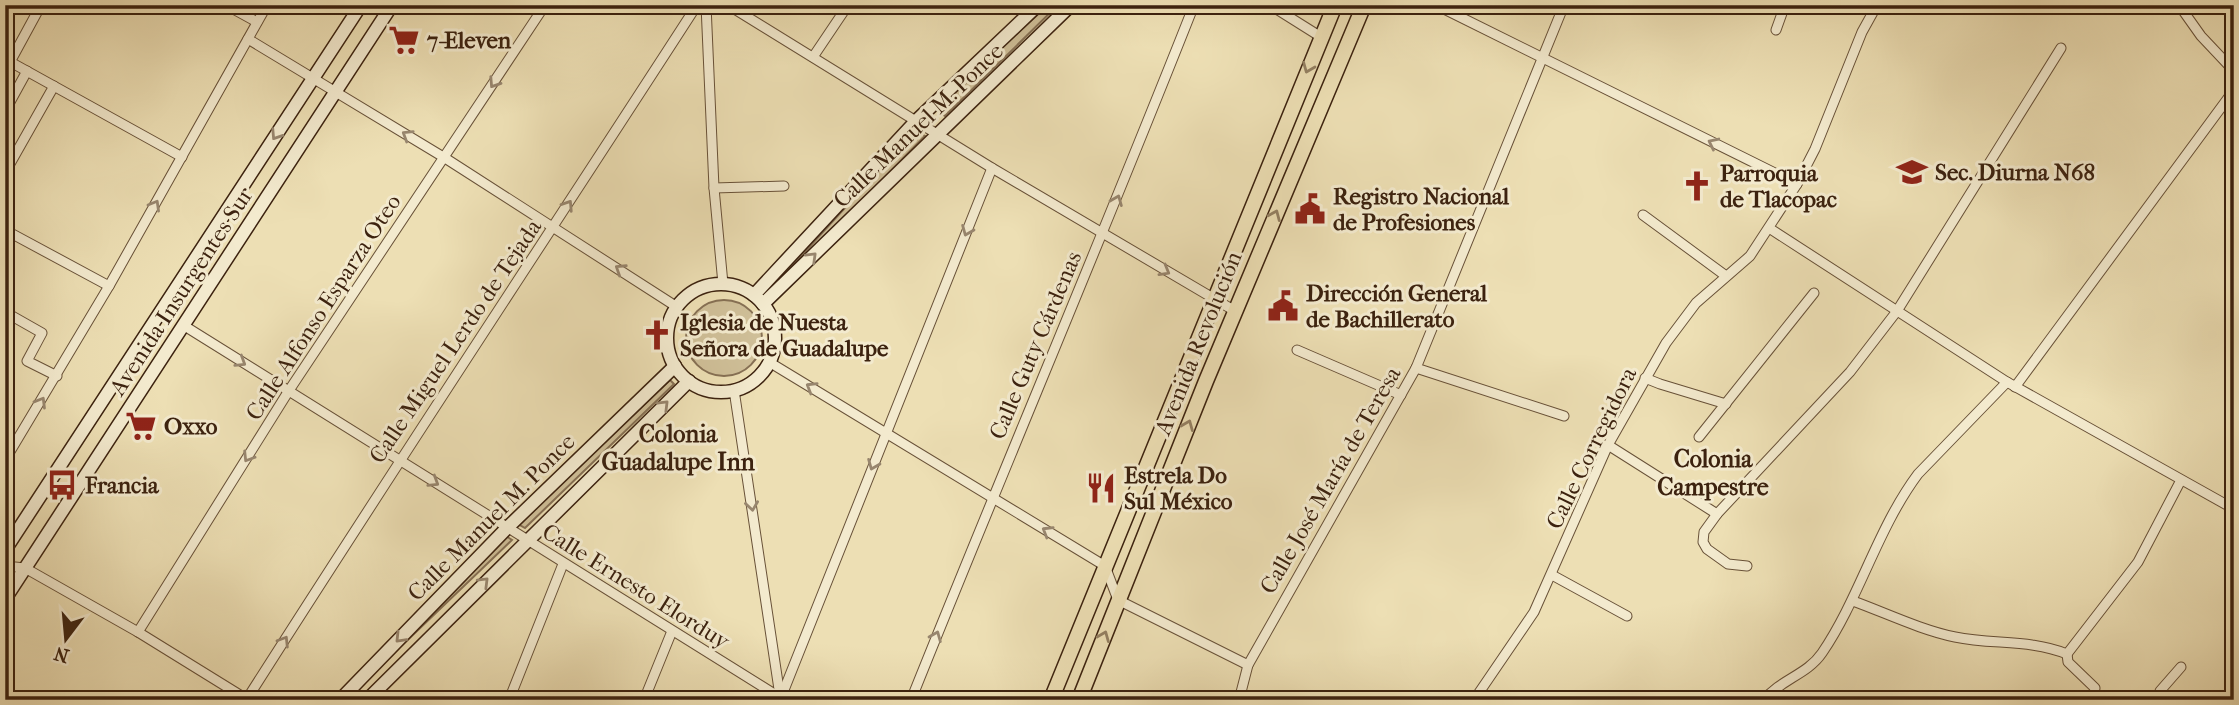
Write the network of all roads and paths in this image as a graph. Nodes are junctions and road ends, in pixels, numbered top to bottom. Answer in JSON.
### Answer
{"nodes":[{"id":1,"x":41,"y":5,"type":"edge"},
{"id":2,"x":226,"y":5,"type":"edge"},
{"id":3,"x":267,"y":5,"type":"edge"},
{"id":4,"x":361,"y":5,"type":"edge"},
{"id":5,"x":392,"y":5,"type":"edge"},
{"id":6,"x":545,"y":5,"type":"edge"},
{"id":7,"x":697,"y":5,"type":"edge"},
{"id":8,"x":706,"y":5,"type":"edge"},
{"id":9,"x":728,"y":5,"type":"edge"},
{"id":10,"x":848,"y":5,"type":"edge"},
{"id":11,"x":1038,"y":5,"type":"edge"},
{"id":12,"x":1071,"y":5,"type":"edge"},
{"id":13,"x":1194,"y":5,"type":"edge"},
{"id":14,"x":1270,"y":5,"type":"edge"},
{"id":15,"x":1335,"y":5,"type":"edge"},
{"id":16,"x":1364,"y":5,"type":"edge"},
{"id":17,"x":1436,"y":5,"type":"edge"},
{"id":18,"x":1564,"y":5,"type":"edge"},
{"id":19,"x":1785,"y":5,"type":"edge"},
{"id":20,"x":1877,"y":5,"type":"edge"},
{"id":21,"x":2179,"y":5,"type":"edge"},
{"id":22,"x":257,"y":22,"type":"junction"},
{"id":23,"x":1776,"y":30,"type":"dead end"},
{"id":24,"x":1321,"y":37,"type":"junction"},
{"id":25,"x":248,"y":39,"type":"junction"},
{"id":26,"x":2062,"y":48,"type":"dead end"},
{"id":27,"x":813,"y":57,"type":"junction"},
{"id":28,"x":1542,"y":59,"type":"junction"},
{"id":29,"x":8,"y":61,"type":"edge"},
{"id":30,"x":27,"y":71,"type":"junction"},
{"id":31,"x":2234,"y":71,"type":"edge"},
{"id":32,"x":313,"y":78,"type":"junction"},
{"id":33,"x":54,"y":86,"type":"junction"},
{"id":34,"x":2234,"y":90,"type":"edge"},
{"id":35,"x":336,"y":91,"type":"junction"},
{"id":36,"x":5,"y":111,"type":"edge"},
{"id":37,"x":916,"y":121,"type":"junction"},
{"id":38,"x":939,"y":135,"type":"junction"},
{"id":39,"x":182,"y":157,"type":"junction"},
{"id":40,"x":445,"y":158,"type":"junction"},
{"id":41,"x":992,"y":168,"type":"junction"},
{"id":42,"x":7,"y":169,"type":"edge"},
{"id":43,"x":1797,"y":184,"type":"junction"},
{"id":44,"x":784,"y":186,"type":"dead end"},
{"id":45,"x":714,"y":188,"type":"junction"},
{"id":46,"x":1643,"y":215,"type":"dead end"},
{"id":47,"x":554,"y":227,"type":"junction"},
{"id":48,"x":1769,"y":228,"type":"junction"},
{"id":49,"x":5,"y":230,"type":"edge"},
{"id":50,"x":1103,"y":235,"type":"junction"},
{"id":51,"x":1726,"y":276,"type":"junction"},
{"id":52,"x":723,"y":284,"type":"junction"},
{"id":53,"x":109,"y":286,"type":"junction"},
{"id":54,"x":1814,"y":293,"type":"dead end"},
{"id":55,"x":1214,"y":299,"type":"junction"},
{"id":56,"x":759,"y":300,"type":"junction"},
{"id":57,"x":677,"y":307,"type":"junction"},
{"id":58,"x":1235,"y":311,"type":"junction"},
{"id":59,"x":1897,"y":311,"type":"junction"},
{"id":60,"x":5,"y":312,"type":"edge"},
{"id":61,"x":183,"y":325,"type":"junction"},
{"id":62,"x":1297,"y":350,"type":"dead end"},
{"id":63,"x":769,"y":362,"type":"junction"},
{"id":64,"x":675,"y":366,"type":"junction"},
{"id":65,"x":1416,"y":368,"type":"junction"},
{"id":66,"x":57,"y":376,"type":"junction"},
{"id":67,"x":1645,"y":377,"type":"junction"},
{"id":68,"x":688,"y":381,"type":"junction"},
{"id":69,"x":2011,"y":384,"type":"junction"},
{"id":70,"x":734,"y":390,"type":"junction"},
{"id":71,"x":288,"y":392,"type":"junction"},
{"id":72,"x":1401,"y":396,"type":"junction"},
{"id":73,"x":1726,"y":404,"type":"junction"},
{"id":74,"x":1564,"y":416,"type":"dead end"},
{"id":75,"x":886,"y":432,"type":"junction"},
{"id":76,"x":1699,"y":437,"type":"dead end"},
{"id":77,"x":1608,"y":445,"type":"junction"},
{"id":78,"x":5,"y":460,"type":"edge"},
{"id":79,"x":399,"y":460,"type":"junction"},
{"id":80,"x":2181,"y":480,"type":"junction"},
{"id":81,"x":992,"y":498,"type":"junction"},
{"id":82,"x":2234,"y":509,"type":"edge"},
{"id":83,"x":1717,"y":514,"type":"junction"},
{"id":84,"x":507,"y":528,"type":"junction"},
{"id":85,"x":526,"y":541,"type":"junction"},
{"id":86,"x":5,"y":550,"type":"edge"},
{"id":87,"x":563,"y":564,"type":"junction"},
{"id":88,"x":5,"y":566,"type":"edge"},
{"id":89,"x":1105,"y":566,"type":"junction"},
{"id":90,"x":1747,"y":566,"type":"dead end"},
{"id":91,"x":25,"y":568,"type":"junction"},
{"id":92,"x":1552,"y":575,"type":"junction"},
{"id":93,"x":5,"y":599,"type":"edge"},
{"id":94,"x":1118,"y":600,"type":"junction"},
{"id":95,"x":1853,"y":601,"type":"junction"},
{"id":96,"x":1627,"y":616,"type":"dead end"},
{"id":97,"x":672,"y":631,"type":"junction"},
{"id":98,"x":138,"y":632,"type":"junction"},
{"id":99,"x":2067,"y":654,"type":"junction"},
{"id":100,"x":1248,"y":665,"type":"junction"},
{"id":101,"x":2181,"y":667,"type":"dead end"},
{"id":102,"x":248,"y":699,"type":"edge"},
{"id":103,"x":781,"y":699,"type":"edge"},
{"id":104,"x":340,"y":700,"type":"edge"},
{"id":105,"x":367,"y":700,"type":"edge"},
{"id":106,"x":509,"y":700,"type":"edge"},
{"id":107,"x":644,"y":700,"type":"edge"},
{"id":108,"x":911,"y":700,"type":"edge"},
{"id":109,"x":1051,"y":700,"type":"edge"},
{"id":110,"x":1079,"y":700,"type":"edge"},
{"id":111,"x":1239,"y":700,"type":"edge"},
{"id":112,"x":1474,"y":700,"type":"edge"},
{"id":113,"x":1764,"y":700,"type":"edge"},
{"id":114,"x":2093,"y":700,"type":"edge"},
{"id":115,"x":2159,"y":700,"type":"edge"}],
"edges":[{"from":1,"to":29,"type":"street"},
{"from":2,"to":22,"type":"street"},
{"from":3,"to":22,"type":"street"},
{"from":4,"to":32,"type":"street","name":"Avenida Insurgentes Sur"},
{"from":5,"to":35,"type":"street","name":"Avenida Insurgentes Sur"},
{"from":6,"to":40,"type":"street","name":"Calle Alfonso Esparza Oteo","one_way":true},
{"from":47,"to":7,"type":"street","name":"Calle Miguel Lerdo de Tejada","one_way":true},
{"from":8,"to":45,"type":"street"},
{"from":9,"to":27,"type":"street"},
{"from":10,"to":27,"type":"street"},
{"from":11,"to":37,"type":"street","name":"Calle Manuel M. Ponce"},
{"from":12,"to":38,"type":"street","name":"Calle Manuel M. Ponce"},
{"from":50,"to":13,"type":"street","name":"Calle Guty Cárdenas","one_way":true},
{"from":14,"to":24,"type":"street"},
{"from":15,"to":24,"type":"main road","name":"Avenida Revolución"},
{"from":58,"to":16,"type":"main road","name":"Avenida Revolución","one_way":true},
{"from":17,"to":28,"type":"street"},
{"from":18,"to":28,"type":"street","name":"Calle José María de Teresa"},
{"from":19,"to":23,"type":"street"},
{"from":20,"to":43,"type":"street","name":"Calle Corregidora"},
{"from":21,"to":31,"type":"street"},
{"from":22,"to":25,"type":"street"},
{"from":24,"to":55,"type":"main road","name":"Avenida Revolución","one_way":true},
{"from":25,"to":32,"type":"street"},
{"from":25,"to":39,"type":"street"},
{"from":26,"to":59,"type":"street"},
{"from":27,"to":37,"type":"street"},
{"from":43,"to":28,"type":"street","one_way":true},
{"from":28,"to":65,"type":"street","name":"Calle José María de Teresa"},
{"from":29,"to":30,"type":"street"},
{"from":30,"to":33,"type":"street"},
{"from":30,"to":36,"type":"street"},
{"from":32,"to":35,"type":"street"},
{"from":32,"to":86,"type":"street","name":"Avenida Insurgentes Sur","one_way":true},
{"from":33,"to":39,"type":"street"},
{"from":33,"to":42,"type":"street"},
{"from":34,"to":69,"type":"street"},
{"from":40,"to":35,"type":"street","one_way":true},
{"from":35,"to":61,"type":"street","name":"Avenida Insurgentes Sur"},
{"from":37,"to":38,"type":"street"},
{"from":37,"to":56,"type":"street","name":"Calle Manuel M. Ponce"},
{"from":38,"to":41,"type":"street"},
{"from":56,"to":38,"type":"street","name":"Calle Manuel M. Ponce","one_way":true},
{"from":53,"to":39,"type":"street","one_way":true},
{"from":40,"to":47,"type":"street"},
{"from":40,"to":71,"type":"street","name":"Calle Alfonso Esparza Oteo"},
{"from":41,"to":50,"type":"street"},
{"from":41,"to":75,"type":"street","one_way":true},
{"from":43,"to":48,"type":"street","name":"Calle Corregidora"},
{"from":44,"to":45,"type":"street"},
{"from":45,"to":52,"type":"street"},
{"from":46,"to":51,"type":"street"},
{"from":57,"to":47,"type":"street","one_way":true},
{"from":47,"to":79,"type":"street","name":"Calle Miguel Lerdo de Tejada"},
{"from":48,"to":51,"type":"street","name":"Calle Corregidora"},
{"from":48,"to":59,"type":"street"},
{"from":49,"to":53,"type":"street"},
{"from":50,"to":55,"type":"street","one_way":true},
{"from":50,"to":81,"type":"street","name":"Calle Guty Cárdenas"},
{"from":51,"to":67,"type":"street","name":"Calle Corregidora"},
{"from":52,"to":56,"type":"street"},
{"from":52,"to":57,"type":"street"},
{"from":53,"to":66,"type":"street"},
{"from":54,"to":73,"type":"street"},
{"from":55,"to":58,"type":"street"},
{"from":55,"to":89,"type":"main road","name":"Avenida Revolución"},
{"from":56,"to":63,"type":"street"},
{"from":57,"to":64,"type":"street"},
{"from":94,"to":58,"type":"main road","name":"Avenida Revolución","one_way":true},
{"from":59,"to":69,"type":"street"},
{"from":59,"to":83,"type":"street"},
{"from":60,"to":66,"type":"street"},
{"from":61,"to":71,"type":"street","name":"Calle Ernesto Elorduy","one_way":true},
{"from":61,"to":91,"type":"street","name":"Avenida Insurgentes Sur"},
{"from":62,"to":72,"type":"street"},
{"from":63,"to":70,"type":"street"},
{"from":75,"to":63,"type":"street","one_way":true},
{"from":64,"to":68,"type":"street"},
{"from":64,"to":84,"type":"street","name":"Calle Manuel M. Ponce"},
{"from":65,"to":72,"type":"street","name":"Calle José María de Teresa"},
{"from":65,"to":74,"type":"street"},
{"from":78,"to":66,"type":"street","one_way":true},
{"from":67,"to":73,"type":"street"},
{"from":67,"to":77,"type":"street","name":"Calle Corregidora"},
{"from":68,"to":70,"type":"street"},
{"from":85,"to":68,"type":"street","name":"Calle Manuel M. Ponce","one_way":true},
{"from":69,"to":80,"type":"street"},
{"from":69,"to":95,"type":"street"},
{"from":70,"to":103,"type":"street","one_way":true},
{"from":71,"to":79,"type":"street","name":"Calle Ernesto Elorduy"},
{"from":71,"to":98,"type":"street","name":"Calle Alfonso Esparza Oteo","one_way":true},
{"from":72,"to":100,"type":"street","name":"Calle José María de Teresa"},
{"from":73,"to":76,"type":"street"},
{"from":75,"to":81,"type":"street"},
{"from":75,"to":103,"type":"street","one_way":true},
{"from":77,"to":83,"type":"street"},
{"from":77,"to":92,"type":"street","name":"Calle Corregidora"},
{"from":79,"to":84,"type":"street","name":"Calle Ernesto Elorduy","one_way":true},
{"from":102,"to":79,"type":"street","name":"Calle Miguel Lerdo de Tejada","one_way":true},
{"from":80,"to":82,"type":"street"},
{"from":80,"to":99,"type":"street"},
{"from":89,"to":81,"type":"street","one_way":true},
{"from":108,"to":81,"type":"street","name":"Calle Guty Cárdenas","one_way":true},
{"from":83,"to":90,"type":"street"},
{"from":84,"to":85,"type":"street","name":"Calle Ernesto Elorduy"},
{"from":84,"to":104,"type":"street","name":"Calle Manuel M. Ponce","one_way":true},
{"from":85,"to":87,"type":"street","name":"Calle Ernesto Elorduy"},
{"from":105,"to":85,"type":"street","name":"Calle Manuel M. Ponce","one_way":true},
{"from":87,"to":97,"type":"street","name":"Calle Ernesto Elorduy"},
{"from":87,"to":106,"type":"street"},
{"from":88,"to":91,"type":"street"},
{"from":89,"to":94,"type":"street"},
{"from":89,"to":109,"type":"main road","name":"Avenida Revolución"},
{"from":91,"to":93,"type":"street","name":"Avenida Insurgentes Sur"},
{"from":91,"to":98,"type":"street"},
{"from":92,"to":96,"type":"street"},
{"from":92,"to":112,"type":"street","name":"Calle Corregidora"},
{"from":94,"to":100,"type":"street"},
{"from":110,"to":94,"type":"main road","name":"Avenida Revolución","one_way":true},
{"from":95,"to":99,"type":"street"},
{"from":95,"to":113,"type":"street"},
{"from":97,"to":103,"type":"street","name":"Calle Ernesto Elorduy"},
{"from":97,"to":107,"type":"street"},
{"from":98,"to":102,"type":"street"},
{"from":99,"to":114,"type":"street"},
{"from":100,"to":111,"type":"street","name":"Calle José María de Teresa"},
{"from":101,"to":115,"type":"street"}]}
